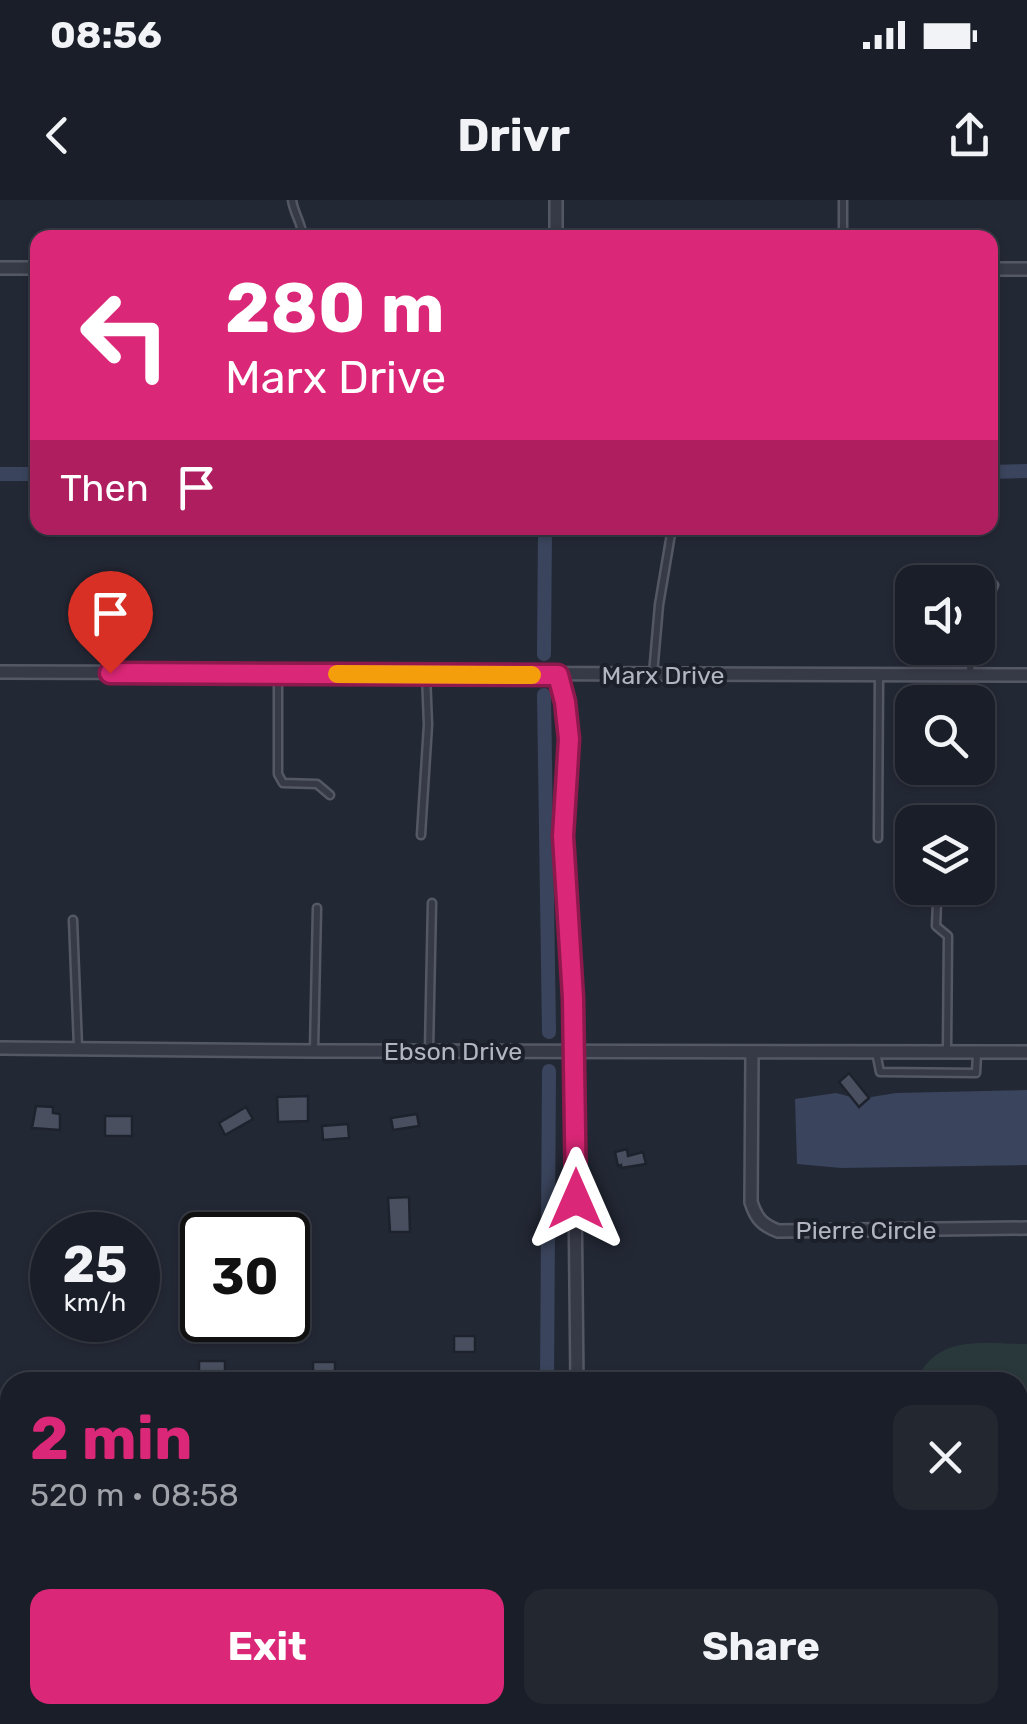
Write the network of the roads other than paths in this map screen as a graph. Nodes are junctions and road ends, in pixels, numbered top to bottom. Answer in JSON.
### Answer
{"nodes":[{"id":1,"x":292,"y":200,"type":"edge"},
{"id":2,"x":556,"y":200,"type":"edge"},
{"id":3,"x":844,"y":200,"type":"edge"},
{"id":4,"x":302,"y":230,"type":"edge"},
{"id":5,"x":556,"y":230,"type":"edge"},
{"id":6,"x":843,"y":230,"type":"edge"},
{"id":7,"x":0,"y":268,"type":"edge"},
{"id":8,"x":30,"y":268,"type":"edge"},
{"id":9,"x":998,"y":270,"type":"edge"},
{"id":10,"x":1027,"y":270,"type":"edge"},
{"id":11,"x":670,"y":535,"type":"edge"},
{"id":12,"x":970,"y":665,"type":"edge"},
{"id":13,"x":0,"y":672,"type":"edge"},
{"id":14,"x":278,"y":674,"type":"junction"},
{"id":15,"x":426,"y":674,"type":"junction"},
{"id":16,"x":558,"y":675,"type":"junction"},
{"id":17,"x":653,"y":675,"type":"junction"},
{"id":18,"x":879,"y":675,"type":"junction"},
{"id":19,"x":968,"y":675,"type":"junction"},
{"id":20,"x":1027,"y":676,"type":"edge"},
{"id":21,"x":330,"y":795,"type":"dead end"},
{"id":22,"x":422,"y":835,"type":"dead end"},
{"id":23,"x":878,"y":838,"type":"dead end"},
{"id":24,"x":432,"y":903,"type":"dead end"},
{"id":25,"x":937,"y":905,"type":"edge"},
{"id":26,"x":317,"y":908,"type":"dead end"},
{"id":27,"x":73,"y":920,"type":"dead end"},
{"id":28,"x":0,"y":1048,"type":"edge"},
{"id":29,"x":78,"y":1049,"type":"junction"},
{"id":30,"x":314,"y":1051,"type":"junction"},
{"id":31,"x":428,"y":1051,"type":"junction"},
{"id":32,"x":574,"y":1052,"type":"junction"},
{"id":33,"x":752,"y":1052,"type":"junction"},
{"id":34,"x":876,"y":1052,"type":"junction"},
{"id":35,"x":947,"y":1052,"type":"junction"},
{"id":36,"x":977,"y":1052,"type":"junction"},
{"id":37,"x":1027,"y":1052,"type":"edge"},
{"id":38,"x":1027,"y":1228,"type":"edge"},
{"id":39,"x":577,"y":1372,"type":"edge"}],
"edges":[{"from":1,"to":4,"type":"lane"},
{"from":2,"to":5,"type":"street"},
{"from":3,"to":6,"type":"lane"},
{"from":7,"to":8,"type":"street"},
{"from":9,"to":10,"type":"street"},
{"from":11,"to":17,"type":"lane"},
{"from":12,"to":19,"type":"lane"},
{"from":13,"to":14,"type":"street","name":"Marx Drive"},
{"from":14,"to":15,"type":"street","name":"Marx Drive"},
{"from":14,"to":21,"type":"lane"},
{"from":15,"to":16,"type":"street","name":"Marx Drive"},
{"from":15,"to":22,"type":"lane"},
{"from":16,"to":17,"type":"street","name":"Marx Drive"},
{"from":16,"to":32,"type":"street"},
{"from":17,"to":18,"type":"street","name":"Marx Drive"},
{"from":18,"to":19,"type":"street","name":"Marx Drive"},
{"from":18,"to":23,"type":"lane"},
{"from":19,"to":20,"type":"street","name":"Marx Drive"},
{"from":24,"to":31,"type":"lane"},
{"from":25,"to":35,"type":"lane"},
{"from":26,"to":30,"type":"lane"},
{"from":27,"to":29,"type":"lane"},
{"from":28,"to":29,"type":"street","name":"Ebson Drive"},
{"from":29,"to":30,"type":"street","name":"Ebson Drive"},
{"from":30,"to":31,"type":"street","name":"Ebson Drive"},
{"from":31,"to":32,"type":"street","name":"Ebson Drive"},
{"from":32,"to":33,"type":"street","name":"Ebson Drive"},
{"from":32,"to":39,"type":"street"},
{"from":33,"to":34,"type":"street","name":"Ebson Drive"},
{"from":33,"to":38,"type":"street","name":"Pierre Circle"},
{"from":34,"to":35,"type":"street","name":"Ebson Drive"},
{"from":34,"to":36,"type":"lane"},
{"from":35,"to":36,"type":"street","name":"Ebson Drive"},
{"from":36,"to":37,"type":"street","name":"Ebson Drive"}]}
